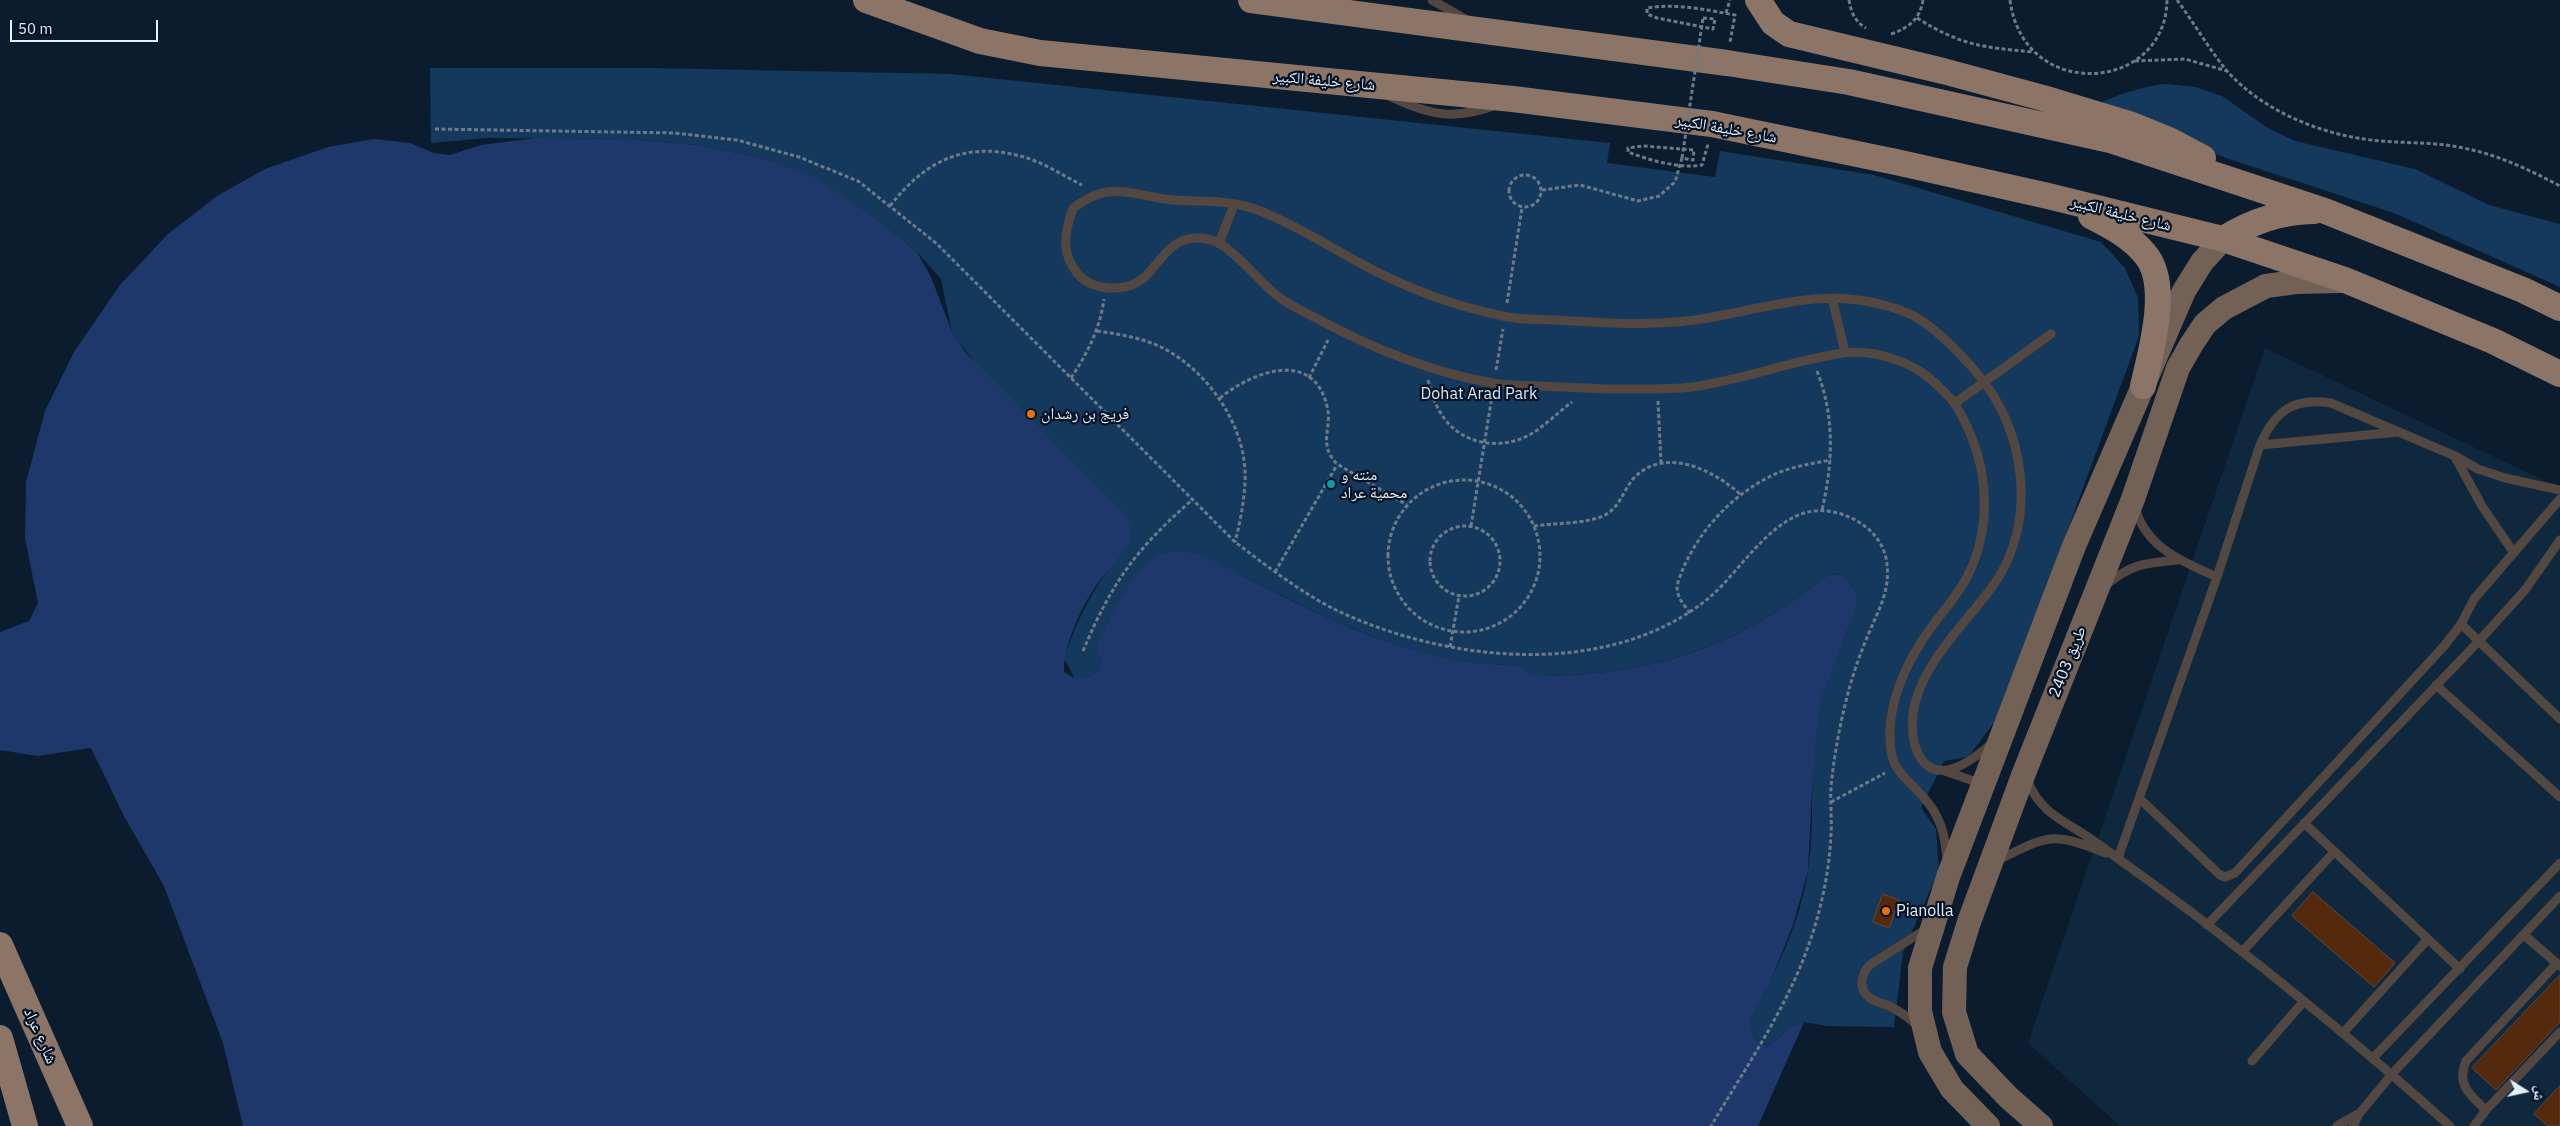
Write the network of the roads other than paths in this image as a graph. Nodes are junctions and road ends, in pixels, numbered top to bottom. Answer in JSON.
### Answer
{"nodes":[{"id":1,"x":866,"y":0,"type":"edge"},
{"id":2,"x":1251,"y":0,"type":"edge"},
{"id":3,"x":1432,"y":0,"type":"edge"},
{"id":4,"x":1758,"y":0,"type":"edge"},
{"id":5,"x":1485,"y":30,"type":"junction"},
{"id":6,"x":2237,"y":182,"type":"junction"},
{"id":7,"x":2048,"y":196,"type":"junction"},
{"id":8,"x":1234,"y":205,"type":"junction"},
{"id":9,"x":2325,"y":211,"type":"junction"},
{"id":10,"x":2223,"y":239,"type":"junction"},
{"id":11,"x":1219,"y":243,"type":"junction"},
{"id":12,"x":2346,"y":280,"type":"junction"},
{"id":13,"x":1832,"y":298,"type":"junction"},
{"id":14,"x":2560,"y":308,"type":"edge"},
{"id":15,"x":2051,"y":334,"type":"dead end"},
{"id":16,"x":1845,"y":352,"type":"junction"},
{"id":17,"x":2560,"y":374,"type":"edge"},
{"id":18,"x":1985,"y":382,"type":"junction"},
{"id":19,"x":2143,"y":386,"type":"junction"},
{"id":20,"x":1955,"y":403,"type":"junction"},
{"id":21,"x":2400,"y":432,"type":"junction"},
{"id":22,"x":2260,"y":445,"type":"junction"},
{"id":23,"x":2455,"y":456,"type":"junction"},
{"id":24,"x":2560,"y":490,"type":"edge"},
{"id":25,"x":2133,"y":499,"type":"junction"},
{"id":26,"x":2560,"y":499,"type":"edge"},
{"id":27,"x":2560,"y":540,"type":"edge"},
{"id":28,"x":2514,"y":553,"type":"junction"},
{"id":29,"x":2176,"y":560,"type":"junction"},
{"id":30,"x":2217,"y":577,"type":"junction"},
{"id":31,"x":2096,"y":594,"type":"junction"},
{"id":32,"x":2461,"y":624,"type":"junction"},
{"id":33,"x":2478,"y":642,"type":"junction"},
{"id":34,"x":2436,"y":685,"type":"junction"},
{"id":35,"x":2560,"y":719,"type":"edge"},
{"id":36,"x":2004,"y":733,"type":"junction"},
{"id":37,"x":1945,"y":771,"type":"junction"},
{"id":38,"x":2024,"y":773,"type":"junction"},
{"id":39,"x":1984,"y":785,"type":"junction"},
{"id":40,"x":2015,"y":797,"type":"junction"},
{"id":41,"x":2560,"y":797,"type":"edge"},
{"id":42,"x":2139,"y":798,"type":"junction"},
{"id":43,"x":2304,"y":824,"type":"junction"},
{"id":44,"x":2070,"y":828,"type":"junction"},
{"id":45,"x":2064,"y":838,"type":"junction"},
{"id":46,"x":2334,"y":852,"type":"junction"},
{"id":47,"x":2118,"y":858,"type":"junction"},
{"id":48,"x":2560,"y":863,"type":"edge"},
{"id":49,"x":1990,"y":864,"type":"junction"},
{"id":50,"x":1948,"y":877,"type":"junction"},
{"id":51,"x":2560,"y":896,"type":"edge"},
{"id":52,"x":1934,"y":924,"type":"junction"},
{"id":53,"x":2207,"y":925,"type":"junction"},
{"id":54,"x":2524,"y":934,"type":"junction"},
{"id":55,"x":2428,"y":939,"type":"junction"},
{"id":56,"x":0,"y":945,"type":"edge"},
{"id":57,"x":2242,"y":952,"type":"junction"},
{"id":58,"x":2558,"y":965,"type":"edge"},
{"id":59,"x":2460,"y":969,"type":"junction"},
{"id":60,"x":2304,"y":1001,"type":"junction"},
{"id":61,"x":2560,"y":1032,"type":"edge"},
{"id":62,"x":1924,"y":1033,"type":"junction"},
{"id":63,"x":2343,"y":1033,"type":"junction"},
{"id":64,"x":0,"y":1038,"type":"edge"},
{"id":65,"x":2373,"y":1058,"type":"junction"},
{"id":66,"x":2252,"y":1061,"type":"dead end"},
{"id":67,"x":2392,"y":1074,"type":"junction"},
{"id":68,"x":2486,"y":1110,"type":"junction"},
{"id":69,"x":2359,"y":1114,"type":"junction"},
{"id":70,"x":25,"y":1126,"type":"edge"},
{"id":71,"x":80,"y":1126,"type":"edge"},
{"id":72,"x":1988,"y":1126,"type":"edge"},
{"id":73,"x":2041,"y":1126,"type":"edge"},
{"id":74,"x":2337,"y":1126,"type":"edge"},
{"id":75,"x":2353,"y":1126,"type":"edge"},
{"id":76,"x":2448,"y":1126,"type":"edge"},
{"id":77,"x":2474,"y":1126,"type":"edge"}],
"edges":[{"from":1,"to":7,"type":"main road","name":"شارع خليفة الكبير"},
{"from":2,"to":5,"type":"main road"},
{"from":3,"to":5,"type":"lane"},
{"from":4,"to":6,"type":"main road"},
{"from":5,"to":6,"type":"main road"},
{"from":6,"to":9,"type":"main road"},
{"from":7,"to":10,"type":"main road","name":"شارع خليفة الكبير"},
{"from":7,"to":19,"type":"main road"},
{"from":8,"to":11,"type":"lane"},
{"from":8,"to":11,"type":"lane"},
{"from":8,"to":13,"type":"lane"},
{"from":9,"to":10,"type":"main road"},
{"from":9,"to":14,"type":"main road"},
{"from":10,"to":12,"type":"main road","name":"شارع خليفة الكبير"},
{"from":10,"to":19,"type":"main road","name":"طريق 2403"},
{"from":11,"to":16,"type":"lane"},
{"from":12,"to":17,"type":"main road","name":"شارع خليفة الكبير"},
{"from":12,"to":25,"type":"main road","name":"طريق 2403"},
{"from":13,"to":16,"type":"lane"},
{"from":13,"to":18,"type":"lane"},
{"from":15,"to":18,"type":"lane"},
{"from":16,"to":20,"type":"lane"},
{"from":18,"to":20,"type":"lane"},
{"from":18,"to":37,"type":"lane"},
{"from":19,"to":36,"type":"main road","name":"طريق 2403"},
{"from":20,"to":50,"type":"lane"},
{"from":21,"to":22,"type":"lane"},
{"from":21,"to":22,"type":"lane"},
{"from":21,"to":23,"type":"lane"},
{"from":22,"to":30,"type":"lane"},
{"from":23,"to":24,"type":"lane"},
{"from":23,"to":28,"type":"lane"},
{"from":25,"to":29,"type":"lane"},
{"from":25,"to":31,"type":"main road","name":"طريق 2403"},
{"from":26,"to":28,"type":"lane"},
{"from":27,"to":33,"type":"lane"},
{"from":28,"to":32,"type":"lane"},
{"from":29,"to":30,"type":"lane"},
{"from":29,"to":31,"type":"lane"},
{"from":30,"to":42,"type":"lane"},
{"from":31,"to":38,"type":"main road","name":"طريق 2403"},
{"from":32,"to":33,"type":"lane"},
{"from":32,"to":42,"type":"lane"},
{"from":33,"to":34,"type":"lane"},
{"from":33,"to":35,"type":"lane"},
{"from":34,"to":41,"type":"lane"},
{"from":34,"to":43,"type":"lane"},
{"from":36,"to":37,"type":"lane"},
{"from":36,"to":39,"type":"main road","name":"طريق 2403"},
{"from":37,"to":39,"type":"lane"},
{"from":38,"to":40,"type":"main road","name":"طريق 2403"},
{"from":38,"to":44,"type":"lane"},
{"from":39,"to":40,"type":"main road"},
{"from":39,"to":50,"type":"main road","name":"طريق 2403"},
{"from":40,"to":49,"type":"main road","name":"طريق 2403"},
{"from":42,"to":47,"type":"lane"},
{"from":43,"to":46,"type":"lane"},
{"from":43,"to":53,"type":"lane"},
{"from":44,"to":45,"type":"lane"},
{"from":44,"to":47,"type":"lane"},
{"from":45,"to":47,"type":"lane"},
{"from":45,"to":49,"type":"lane"},
{"from":46,"to":55,"type":"lane"},
{"from":46,"to":57,"type":"lane"},
{"from":47,"to":53,"type":"lane"},
{"from":48,"to":59,"type":"lane"},
{"from":49,"to":73,"type":"main road","name":"طريق 2403"},
{"from":50,"to":52,"type":"main road","name":"طريق 2403"},
{"from":51,"to":54,"type":"lane"},
{"from":52,"to":62,"type":"main road","name":"طريق 2403"},
{"from":52,"to":62,"type":"lane"},
{"from":53,"to":57,"type":"lane"},
{"from":54,"to":58,"type":"lane"},
{"from":54,"to":67,"type":"lane"},
{"from":55,"to":59,"type":"lane"},
{"from":55,"to":63,"type":"lane"},
{"from":56,"to":71,"type":"main road","name":"شارع عراد"},
{"from":57,"to":60,"type":"lane"},
{"from":58,"to":68,"type":"lane"},
{"from":59,"to":65,"type":"lane"},
{"from":60,"to":63,"type":"lane"},
{"from":60,"to":66,"type":"lane"},
{"from":61,"to":68,"type":"lane"},
{"from":62,"to":72,"type":"main road","name":"طريق 2403"},
{"from":63,"to":65,"type":"lane"},
{"from":64,"to":70,"type":"main road"},
{"from":65,"to":67,"type":"lane"},
{"from":67,"to":69,"type":"lane"},
{"from":67,"to":76,"type":"lane"},
{"from":68,"to":77,"type":"lane"},
{"from":69,"to":74,"type":"lane"},
{"from":69,"to":75,"type":"lane"}]}
